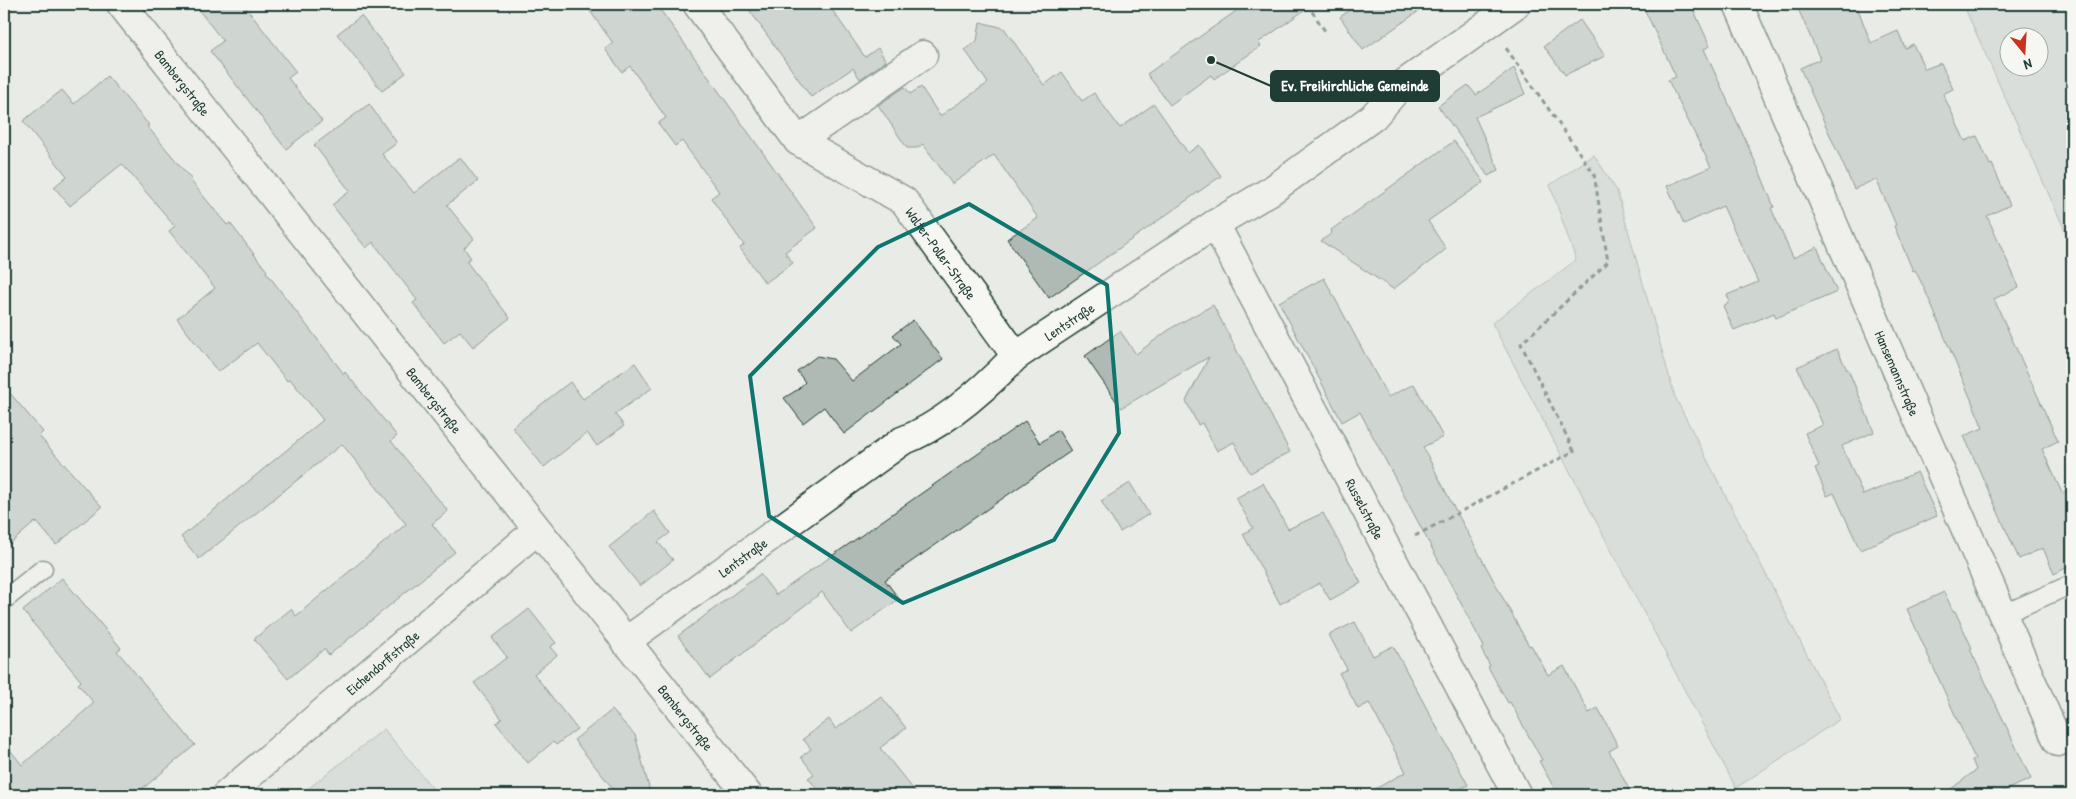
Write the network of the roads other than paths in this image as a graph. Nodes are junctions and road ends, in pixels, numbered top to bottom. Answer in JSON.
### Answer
{"nodes":[{"id":1,"x":121,"y":4,"type":"edge"},
{"id":2,"x":697,"y":4,"type":"edge"},
{"id":3,"x":1516,"y":4,"type":"edge"},
{"id":4,"x":1738,"y":4,"type":"edge"},
{"id":5,"x":924,"y":55,"type":"dead end"},
{"id":6,"x":798,"y":142,"type":"junction"},
{"id":7,"x":1215,"y":224,"type":"junction"},
{"id":8,"x":1016,"y":356,"type":"junction"},
{"id":9,"x":538,"y":530,"type":"junction"},
{"id":10,"x":43,"y":569,"type":"dead end"},
{"id":11,"x":2072,"y":584,"type":"edge"},
{"id":12,"x":4,"y":600,"type":"edge"},
{"id":13,"x":2002,"y":614,"type":"junction"},
{"id":14,"x":625,"y":642,"type":"junction"},
{"id":15,"x":2058,"y":742,"type":"dead end"},
{"id":16,"x":226,"y":795,"type":"edge"},
{"id":17,"x":748,"y":795,"type":"edge"},
{"id":18,"x":1517,"y":795,"type":"edge"}],
"edges":[{"from":1,"to":9,"type":"street","name":"Bambergstraße"},
{"from":2,"to":6,"type":"street","name":"Walter-Poller-Straße"},
{"from":3,"to":7,"type":"street","name":"Lentstraße"},
{"from":4,"to":13,"type":"street","name":"Hansemannstraße"},
{"from":5,"to":6,"type":"street"},
{"from":6,"to":8,"type":"street","name":"Walter-Poller-Straße"},
{"from":7,"to":8,"type":"street","name":"Lentstraße"},
{"from":7,"to":18,"type":"street","name":"Russelstraße"},
{"from":8,"to":14,"type":"street","name":"Lentstraße"},
{"from":9,"to":14,"type":"street","name":"Bambergstraße"},
{"from":9,"to":16,"type":"street","name":"Eichendorffstraße"},
{"from":10,"to":12,"type":"lane"},
{"from":11,"to":13,"type":"lane"},
{"from":13,"to":15,"type":"street","name":"Hansemannstraße"},
{"from":14,"to":17,"type":"street","name":"Bambergstraße"}]}
